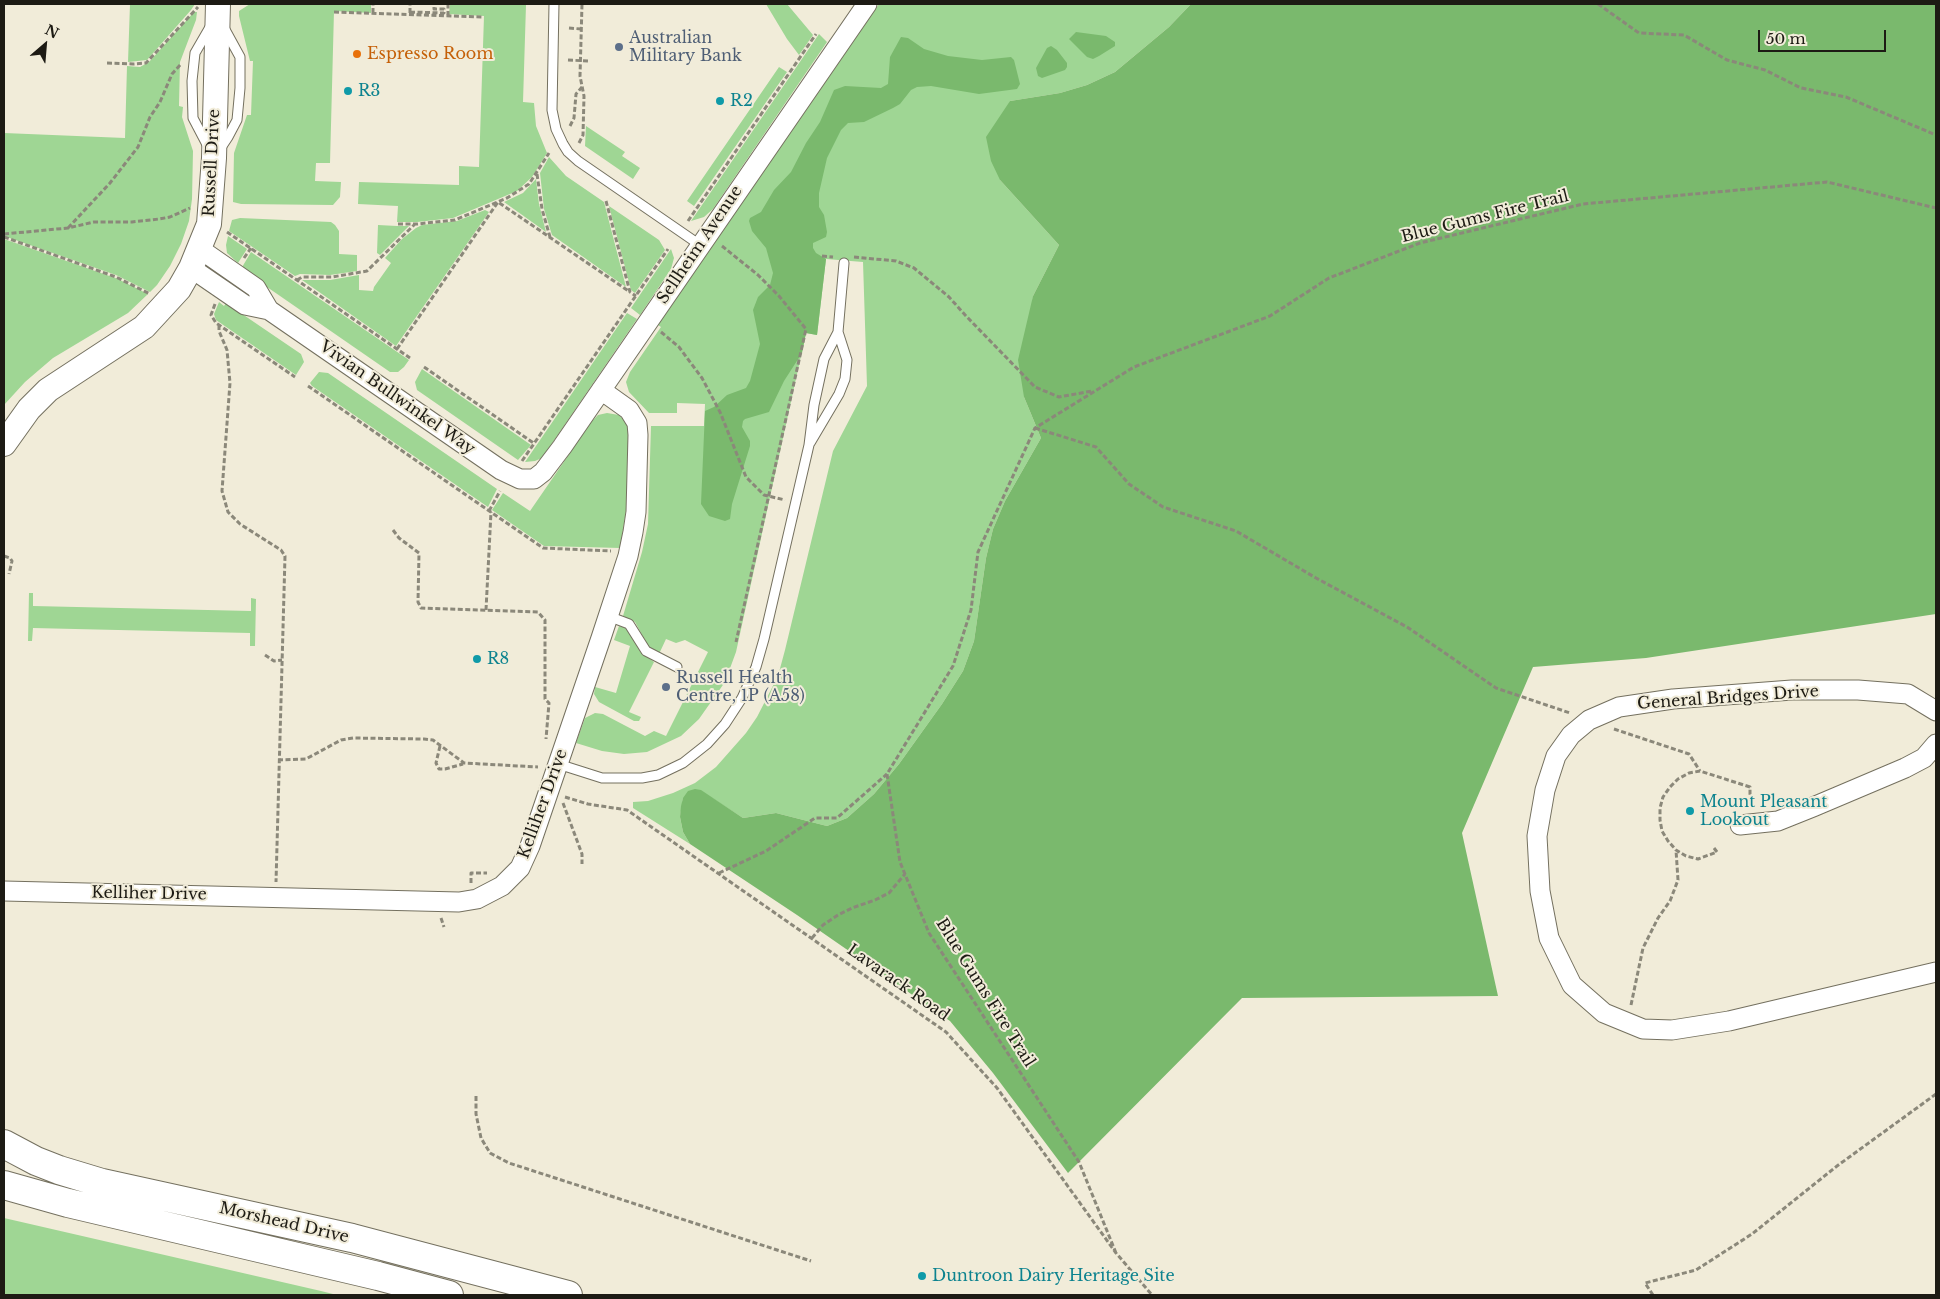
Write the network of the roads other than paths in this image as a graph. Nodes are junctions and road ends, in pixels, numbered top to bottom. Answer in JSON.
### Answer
{"nodes":[{"id":1,"x":554,"y":4,"type":"edge"},
{"id":2,"x":867,"y":4,"type":"edge"},
{"id":3,"x":212,"y":8,"type":"edge"},
{"id":4,"x":704,"y":240,"type":"junction"},
{"id":5,"x":196,"y":258,"type":"junction"},
{"id":6,"x":847,"y":260,"type":"road end"},
{"id":7,"x":838,"y":332,"type":"junction"},
{"id":8,"x":601,"y":390,"type":"junction"},
{"id":9,"x":4,"y":444,"type":"edge"},
{"id":10,"x":809,"y":445,"type":"junction"},
{"id":11,"x":528,"y":480,"type":"joint"},
{"id":12,"x":608,"y":616,"type":"junction"},
{"id":13,"x":677,"y":667,"type":"dead end"},
{"id":14,"x":1936,"y":711,"type":"edge"},
{"id":15,"x":1936,"y":744,"type":"edge"},
{"id":16,"x":548,"y":766,"type":"junction"},
{"id":17,"x":1745,"y":824,"type":"road end"},
{"id":18,"x":4,"y":891,"type":"edge"},
{"id":19,"x":1936,"y":972,"type":"edge"},
{"id":20,"x":4,"y":1144,"type":"edge"},
{"id":21,"x":4,"y":1185,"type":"edge"},
{"id":22,"x":449,"y":1295,"type":"edge"},
{"id":23,"x":568,"y":1295,"type":"edge"}],
"edges":[{"from":1,"to":4,"type":"lane"},
{"from":2,"to":4,"type":"street","name":"Sellheim Avenue"},
{"from":3,"to":5,"type":"street","name":"Russell Drive"},
{"from":4,"to":8,"type":"street","name":"Sellheim Avenue"},
{"from":5,"to":9,"type":"street","name":"Russell Drive"},
{"from":5,"to":11,"type":"street","name":"Vivian Bullwinkel Way"},
{"from":6,"to":7,"type":"lane"},
{"from":7,"to":10,"type":"lane"},
{"from":7,"to":10,"type":"lane"},
{"from":8,"to":11,"type":"street","name":"Sellheim Avenue"},
{"from":8,"to":12,"type":"street","name":"Kelliher Drive"},
{"from":10,"to":16,"type":"lane"},
{"from":12,"to":13,"type":"lane"},
{"from":12,"to":16,"type":"street","name":"Kelliher Drive"},
{"from":14,"to":19,"type":"street","name":"General Bridges Drive"},
{"from":15,"to":17,"type":"street"},
{"from":16,"to":18,"type":"street","name":"Kelliher Drive"},
{"from":20,"to":23,"type":"main road","name":"Morshead Drive"},
{"from":21,"to":22,"type":"main road","name":"Morshead Drive"}]}
